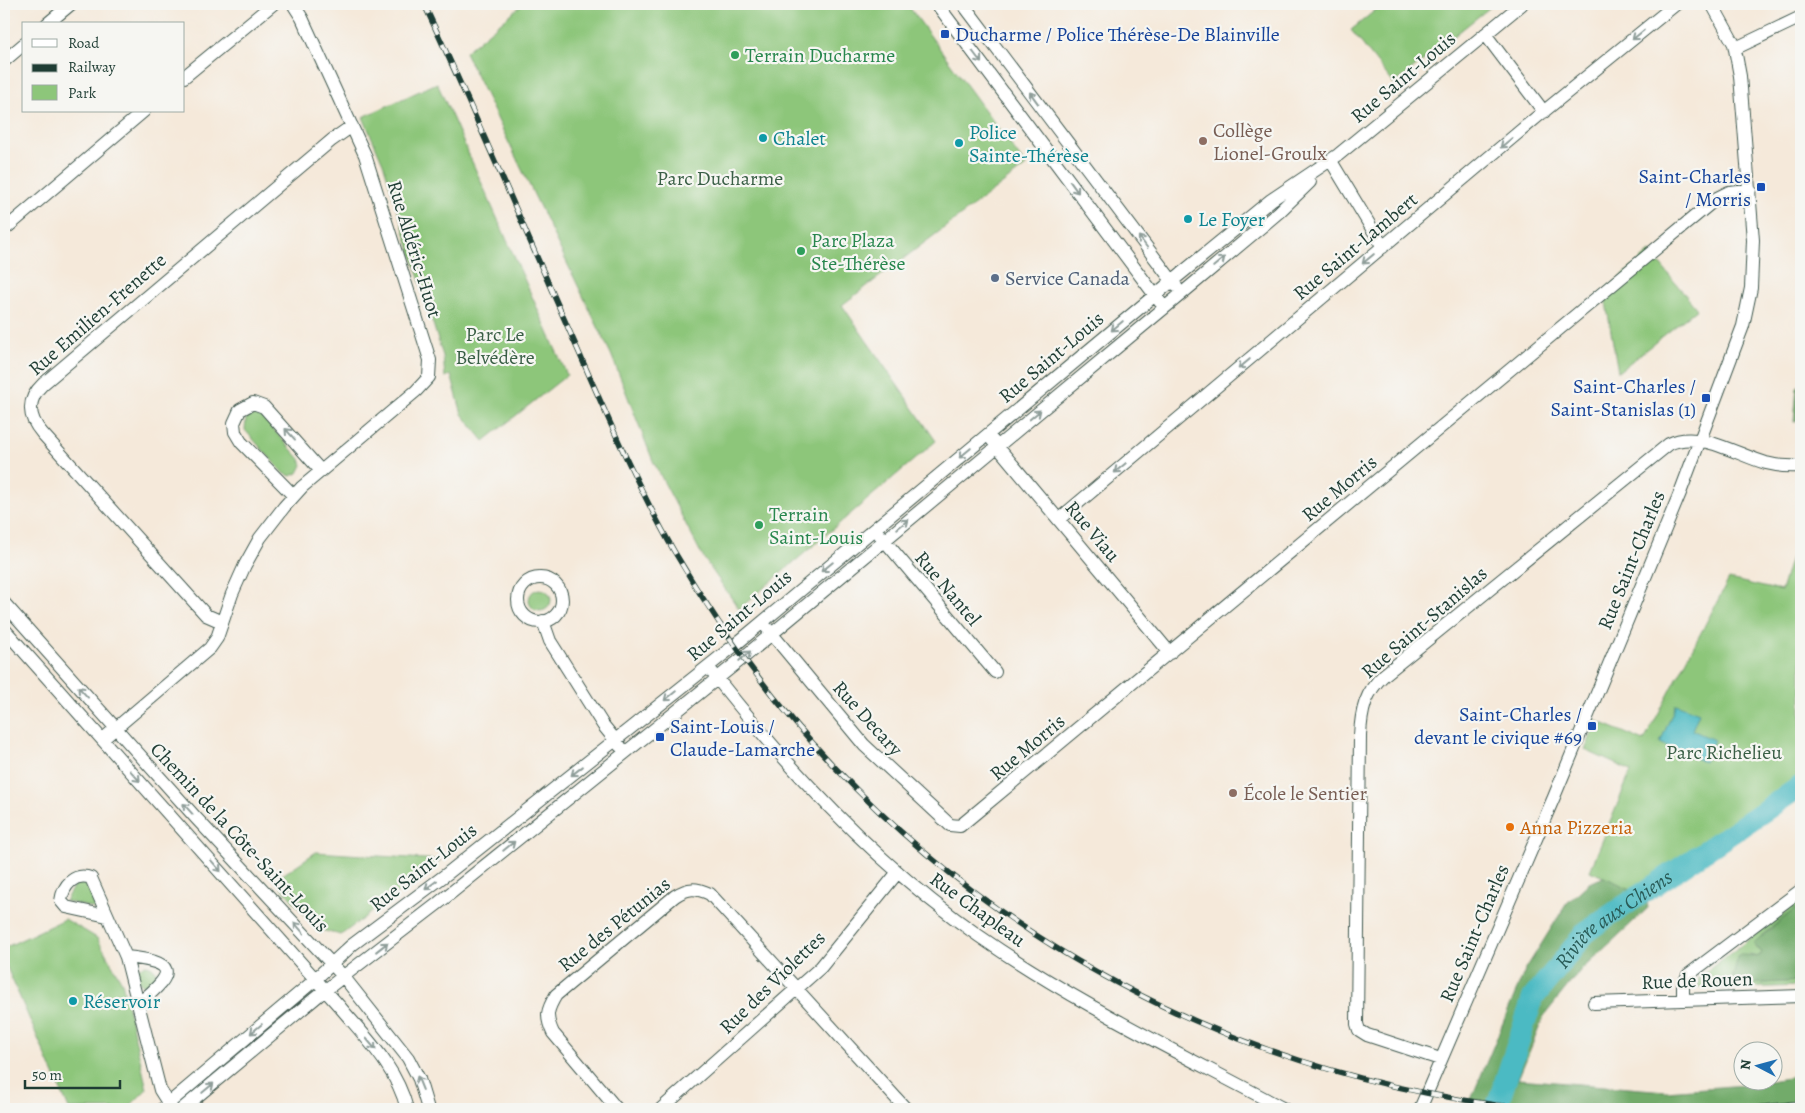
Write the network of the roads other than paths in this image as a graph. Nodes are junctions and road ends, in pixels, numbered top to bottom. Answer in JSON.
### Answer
{"nodes":[{"id":1,"x":71,"y":4,"type":"edge"},
{"id":2,"x":273,"y":4,"type":"edge"},
{"id":3,"x":293,"y":4,"type":"edge"},
{"id":4,"x":937,"y":4,"type":"edge"},
{"id":5,"x":963,"y":4,"type":"edge"},
{"id":6,"x":1522,"y":4,"type":"edge"},
{"id":7,"x":1676,"y":4,"type":"edge"},
{"id":8,"x":1712,"y":4,"type":"edge"},
{"id":9,"x":1801,"y":17,"type":"edge"},
{"id":10,"x":49,"y":22,"type":"edge"},
{"id":11,"x":1485,"y":34,"type":"junction"},
{"id":12,"x":22,"y":46,"type":"edge"},
{"id":13,"x":1736,"y":48,"type":"junction"},
{"id":14,"x":4,"y":61,"type":"edge"},
{"id":15,"x":185,"y":76,"type":"edge"},
{"id":16,"x":143,"y":112,"type":"edge"},
{"id":17,"x":1544,"y":112,"type":"junction"},
{"id":18,"x":352,"y":126,"type":"junction"},
{"id":19,"x":1331,"y":160,"type":"junction"},
{"id":20,"x":1750,"y":190,"type":"junction"},
{"id":21,"x":4,"y":230,"type":"edge"},
{"id":22,"x":1383,"y":247,"type":"junction"},
{"id":23,"x":1172,"y":281,"type":"junction"},
{"id":24,"x":1182,"y":294,"type":"junction"},
{"id":25,"x":1155,"y":295,"type":"junction"},
{"id":26,"x":1164,"y":308,"type":"junction"},
{"id":27,"x":987,"y":434,"type":"junction"},
{"id":28,"x":1699,"y":441,"type":"junction"},
{"id":29,"x":998,"y":446,"type":"junction"},
{"id":30,"x":1801,"y":466,"type":"edge"},
{"id":31,"x":321,"y":471,"type":"junction"},
{"id":32,"x":293,"y":495,"type":"junction"},
{"id":33,"x":1059,"y":519,"type":"junction"},
{"id":34,"x":874,"y":528,"type":"junction"},
{"id":35,"x":884,"y":540,"type":"junction"},
{"id":36,"x":4,"y":603,"type":"edge"},
{"id":37,"x":543,"y":621,"type":"dead end"},
{"id":38,"x":222,"y":622,"type":"junction"},
{"id":39,"x":762,"y":622,"type":"junction"},
{"id":40,"x":4,"y":629,"type":"edge"},
{"id":41,"x":772,"y":634,"type":"junction"},
{"id":42,"x":1170,"y":653,"type":"junction"},
{"id":43,"x":708,"y":666,"type":"junction"},
{"id":44,"x":995,"y":672,"type":"dead end"},
{"id":45,"x":718,"y":679,"type":"junction"},
{"id":46,"x":116,"y":728,"type":"junction"},
{"id":47,"x":103,"y":739,"type":"junction"},
{"id":48,"x":615,"y":740,"type":"junction"},
{"id":49,"x":625,"y":752,"type":"junction"},
{"id":50,"x":957,"y":827,"type":"joint"},
{"id":51,"x":898,"y":872,"type":"junction"},
{"id":52,"x":1801,"y":890,"type":"edge"},
{"id":53,"x":108,"y":916,"type":"dead end"},
{"id":54,"x":126,"y":957,"type":"junction"},
{"id":55,"x":332,"y":964,"type":"junction"},
{"id":56,"x":343,"y":976,"type":"junction"},
{"id":57,"x":316,"y":979,"type":"junction"},
{"id":58,"x":797,"y":989,"type":"junction"},
{"id":59,"x":326,"y":990,"type":"junction"},
{"id":60,"x":1801,"y":996,"type":"edge"},
{"id":61,"x":1683,"y":1000,"type":"junction"},
{"id":62,"x":139,"y":1003,"type":"junction"},
{"id":63,"x":1594,"y":1003,"type":"dead end"},
{"id":64,"x":1440,"y":1059,"type":"junction"},
{"id":65,"x":898,"y":1107,"type":"edge"},
{"id":66,"x":167,"y":1108,"type":"edge"},
{"id":67,"x":182,"y":1109,"type":"edge"},
{"id":68,"x":407,"y":1109,"type":"edge"},
{"id":69,"x":428,"y":1109,"type":"edge"},
{"id":70,"x":617,"y":1109,"type":"edge"},
{"id":71,"x":661,"y":1109,"type":"edge"},
{"id":72,"x":1284,"y":1109,"type":"edge"},
{"id":73,"x":1420,"y":1109,"type":"edge"}],
"edges":[{"from":1,"to":10,"type":"street"},
{"from":2,"to":15,"type":"street"},
{"from":3,"to":18,"type":"street","name":"Rue Aldéric-Huot"},
{"from":4,"to":25,"type":"street","one_way":true},
{"from":23,"to":5,"type":"street","one_way":true},
{"from":6,"to":11,"type":"street","name":"Rue Saint-Louis"},
{"from":7,"to":17,"type":"street","name":"Rue Saint-Lambert","one_way":true},
{"from":8,"to":13,"type":"street","name":"Rue Saint-Charles"},
{"from":9,"to":13,"type":"street"},
{"from":11,"to":17,"type":"street"},
{"from":11,"to":19,"type":"street","name":"Rue Saint-Louis"},
{"from":12,"to":14,"type":"street"},
{"from":13,"to":20,"type":"street","name":"Rue Saint-Charles"},
{"from":16,"to":21,"type":"street"},
{"from":17,"to":22,"type":"street","name":"Rue Saint-Lambert","one_way":true},
{"from":18,"to":31,"type":"street","name":"Rue Aldéric-Huot"},
{"from":18,"to":38,"type":"street","name":"Rue Emilien-Frenette"},
{"from":19,"to":22,"type":"street"},
{"from":19,"to":23,"type":"street","name":"Rue Saint-Louis"},
{"from":24,"to":19,"type":"street","name":"Rue Saint-Louis","one_way":true},
{"from":20,"to":28,"type":"street","name":"Rue Saint-Charles"},
{"from":20,"to":42,"type":"street","name":"Rue Morris"},
{"from":22,"to":33,"type":"street","name":"Rue Saint-Lambert","one_way":true},
{"from":23,"to":24,"type":"street"},
{"from":23,"to":25,"type":"street","name":"Rue Saint-Louis"},
{"from":24,"to":26,"type":"street","name":"Rue Saint-Louis"},
{"from":25,"to":26,"type":"street"},
{"from":25,"to":27,"type":"street","name":"Rue Saint-Louis","one_way":true},
{"from":29,"to":26,"type":"street","name":"Rue Saint-Louis","one_way":true},
{"from":27,"to":29,"type":"street","name":"Rue Viau"},
{"from":27,"to":34,"type":"street","name":"Rue Saint-Louis","one_way":true},
{"from":28,"to":30,"type":"street","name":"Rue Saint-Stanislas"},
{"from":28,"to":64,"type":"street","name":"Rue Saint-Charles"},
{"from":28,"to":64,"type":"street","name":"Rue Saint-Stanislas"},
{"from":29,"to":33,"type":"street","name":"Rue Viau"},
{"from":35,"to":29,"type":"street","name":"Rue Saint-Louis","one_way":true},
{"from":31,"to":32,"type":"street","name":"Rue Aldéric-Huot"},
{"from":31,"to":32,"type":"street","one_way":true},
{"from":32,"to":38,"type":"street","name":"Rue Aldéric-Huot"},
{"from":33,"to":42,"type":"street","name":"Rue Viau"},
{"from":34,"to":35,"type":"street","name":"Rue Nantel"},
{"from":34,"to":39,"type":"street","name":"Rue Saint-Louis","one_way":true},
{"from":35,"to":41,"type":"street","name":"Rue Saint-Louis"},
{"from":35,"to":44,"type":"street","name":"Rue Nantel"},
{"from":46,"to":36,"type":"street","name":"Chemin de la Côte-Saint-Louis","one_way":true},
{"from":37,"to":48,"type":"street"},
{"from":38,"to":46,"type":"street","name":"Rue Aldéric-Huot"},
{"from":39,"to":41,"type":"street","name":"Rue Decary"},
{"from":39,"to":43,"type":"street","name":"Rue Saint-Louis"},
{"from":40,"to":47,"type":"street","name":"Chemin de la Côte-Saint-Louis"},
{"from":45,"to":41,"type":"street","name":"Rue Saint-Louis","one_way":true},
{"from":41,"to":50,"type":"street","name":"Rue Decary"},
{"from":42,"to":50,"type":"street","name":"Rue Morris"},
{"from":43,"to":45,"type":"street","name":"Rue Chapleau"},
{"from":43,"to":48,"type":"street","name":"Rue Saint-Louis","one_way":true},
{"from":45,"to":49,"type":"street","name":"Rue Saint-Louis"},
{"from":45,"to":51,"type":"street","name":"Rue Chapleau"},
{"from":46,"to":47,"type":"street","name":"Rue Aldéric-Huot"},
{"from":55,"to":46,"type":"street","name":"Chemin de la Côte-Saint-Louis","one_way":true},
{"from":47,"to":57,"type":"street","name":"Chemin de la Côte-Saint-Louis","one_way":true},
{"from":48,"to":49,"type":"street"},
{"from":48,"to":55,"type":"street","name":"Rue Saint-Louis","one_way":true},
{"from":56,"to":49,"type":"street","name":"Rue Saint-Louis","one_way":true},
{"from":51,"to":58,"type":"street","name":"Rue des Violettes"},
{"from":51,"to":72,"type":"street","name":"Rue Chapleau"},
{"from":52,"to":61,"type":"street"},
{"from":53,"to":54,"type":"street"},
{"from":54,"to":62,"type":"street"},
{"from":54,"to":62,"type":"street"},
{"from":55,"to":56,"type":"street","name":"Chemin de la Côte-Saint-Louis"},
{"from":55,"to":57,"type":"street","name":"Rue Saint-Louis"},
{"from":56,"to":59,"type":"street","name":"Rue Saint-Louis"},
{"from":69,"to":56,"type":"street","name":"Chemin de la Côte-Saint-Louis","one_way":true},
{"from":57,"to":59,"type":"street","name":"Chemin de la Côte-Saint-Louis"},
{"from":57,"to":66,"type":"street","name":"Rue Saint-Louis","one_way":true},
{"from":58,"to":65,"type":"street"},
{"from":58,"to":70,"type":"street","name":"Rue des Pétunias"},
{"from":58,"to":71,"type":"street","name":"Rue des Violettes"},
{"from":67,"to":59,"type":"street","name":"Rue Saint-Louis","one_way":true},
{"from":59,"to":68,"type":"street","name":"Chemin de la Côte-Saint-Louis","one_way":true},
{"from":60,"to":61,"type":"street","name":"Rue de Rouen"},
{"from":61,"to":63,"type":"street","name":"Rue de Rouen"},
{"from":62,"to":66,"type":"street"},
{"from":64,"to":73,"type":"street","name":"Rue Saint-Charles"}]}
